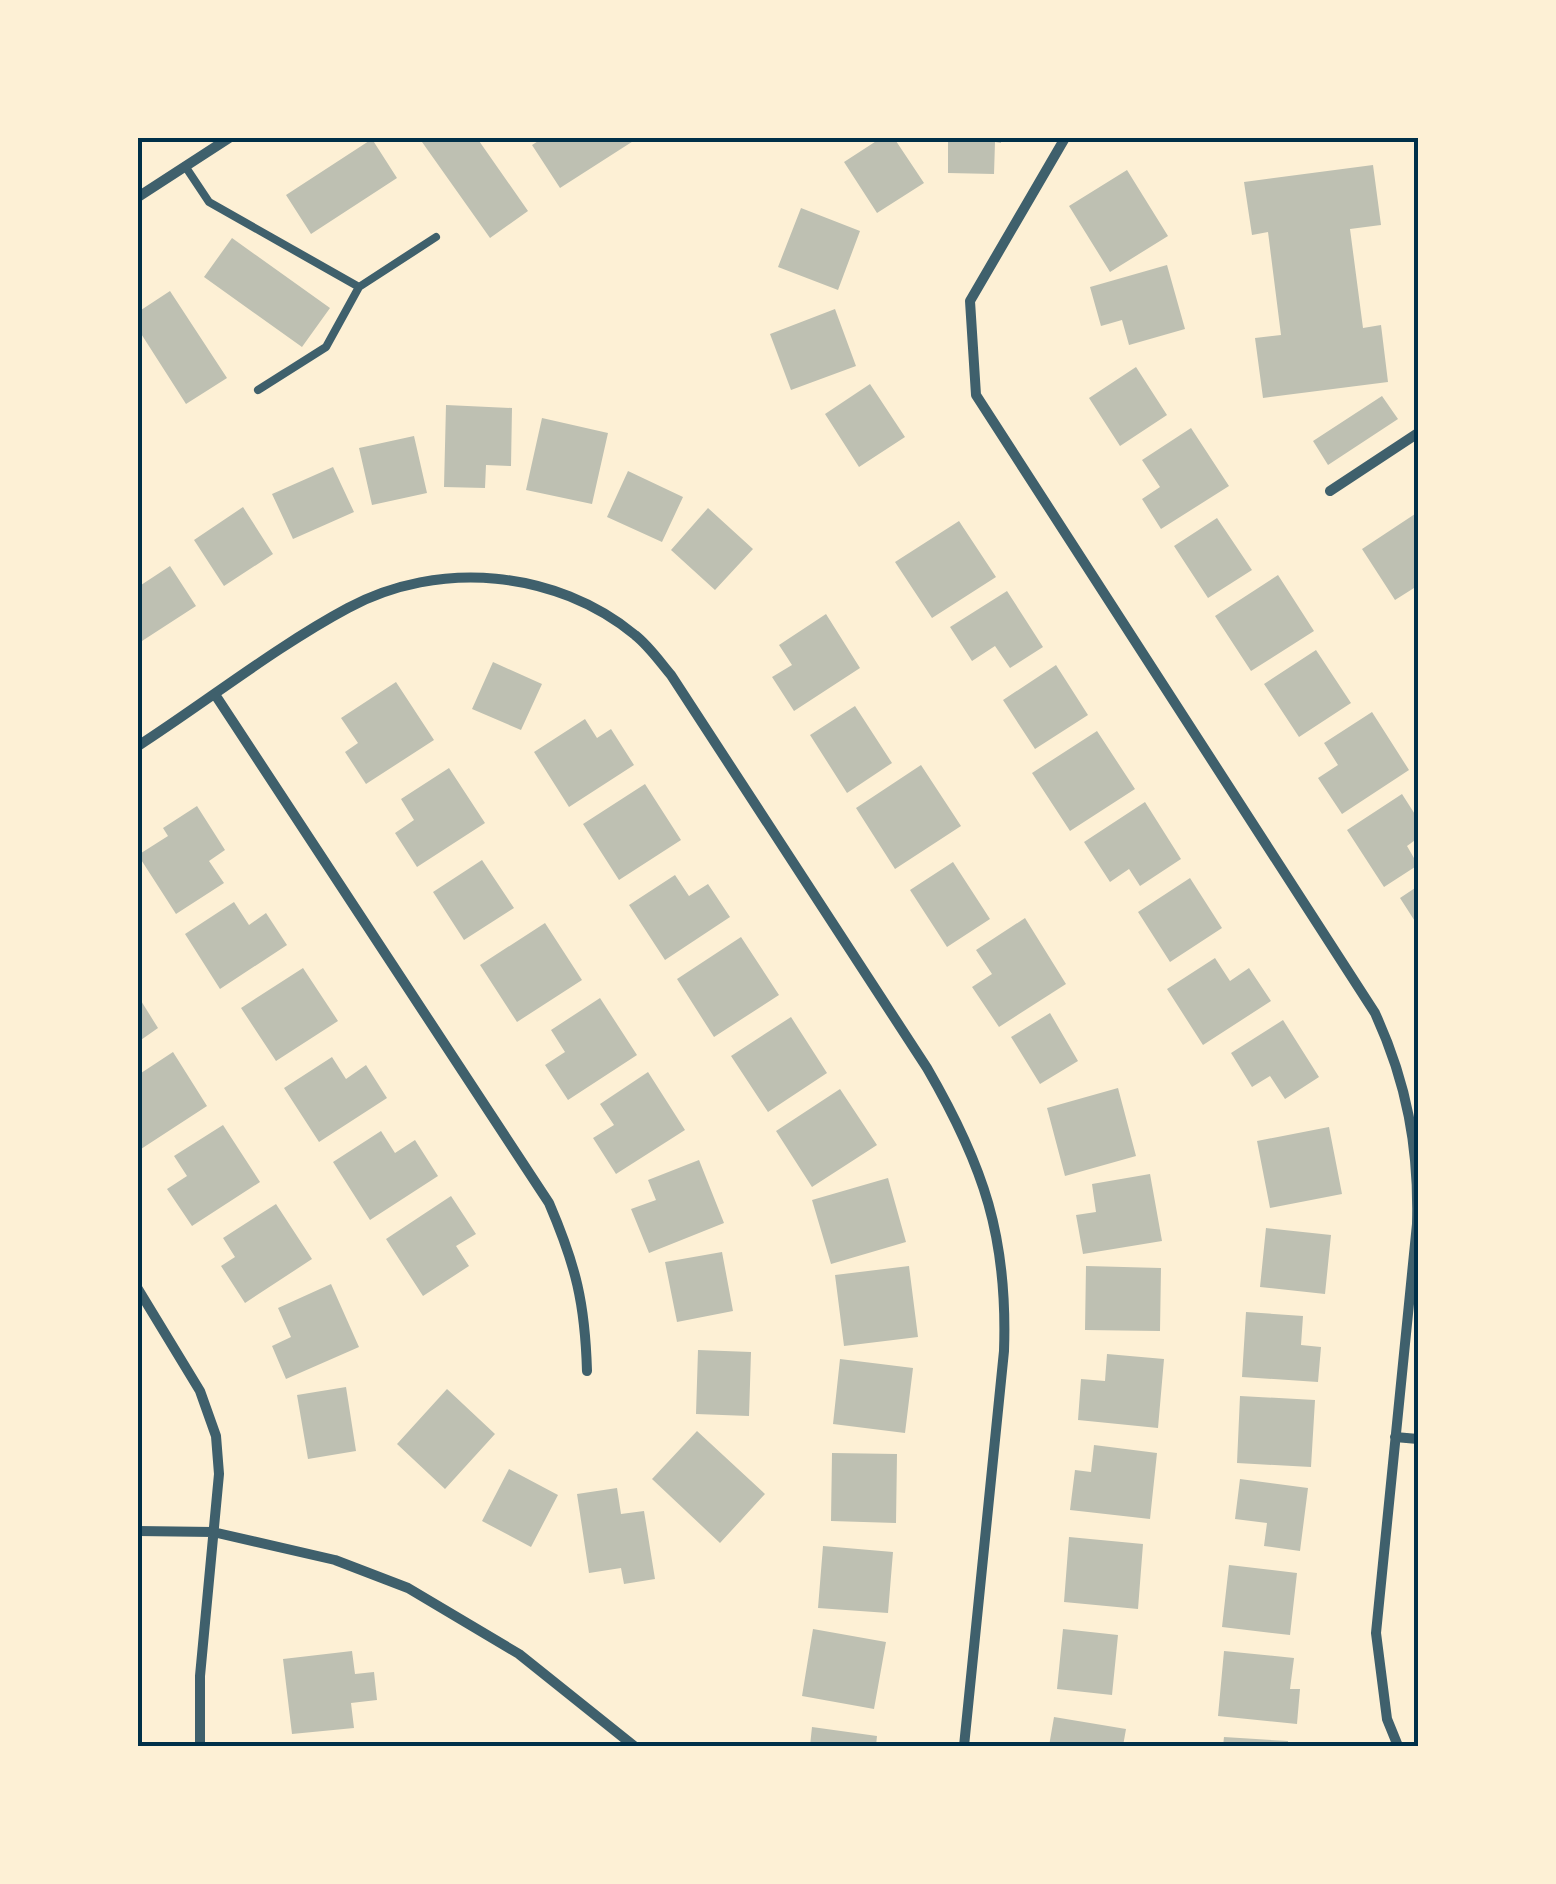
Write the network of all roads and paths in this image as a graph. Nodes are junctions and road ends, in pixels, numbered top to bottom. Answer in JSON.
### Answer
{"nodes":[{"id":1,"x":229,"y":138,"type":"edge"},
{"id":2,"x":1065,"y":138,"type":"edge"},
{"id":3,"x":186,"y":166,"type":"junction"},
{"id":4,"x":138,"y":197,"type":"edge"},
{"id":5,"x":436,"y":237,"type":"dead end"},
{"id":6,"x":360,"y":287,"type":"junction"},
{"id":7,"x":258,"y":390,"type":"dead end"},
{"id":8,"x":1418,"y":433,"type":"edge"},
{"id":9,"x":1330,"y":492,"type":"dead end"},
{"id":10,"x":216,"y":696,"type":"junction"},
{"id":11,"x":138,"y":746,"type":"edge"},
{"id":12,"x":138,"y":1289,"type":"edge"},
{"id":13,"x":587,"y":1371,"type":"dead end"},
{"id":14,"x":1395,"y":1437,"type":"junction"},
{"id":15,"x":1418,"y":1439,"type":"edge"},
{"id":16,"x":138,"y":1530,"type":"edge"},
{"id":17,"x":214,"y":1532,"type":"junction"},
{"id":18,"x":200,"y":1746,"type":"edge"},
{"id":19,"x":634,"y":1746,"type":"edge"},
{"id":20,"x":964,"y":1746,"type":"edge"},
{"id":21,"x":1398,"y":1746,"type":"edge"}],
"edges":[{"from":1,"to":3,"type":"street"},
{"from":2,"to":14,"type":"street"},
{"from":3,"to":4,"type":"street"},
{"from":3,"to":6,"type":"lane"},
{"from":5,"to":6,"type":"lane"},
{"from":6,"to":7,"type":"lane"},
{"from":8,"to":9,"type":"street"},
{"from":10,"to":11,"type":"street"},
{"from":10,"to":13,"type":"street"},
{"from":10,"to":20,"type":"street"},
{"from":12,"to":17,"type":"street"},
{"from":14,"to":15,"type":"street"},
{"from":14,"to":21,"type":"street"},
{"from":16,"to":17,"type":"street"},
{"from":17,"to":18,"type":"street"},
{"from":17,"to":19,"type":"street"}]}
